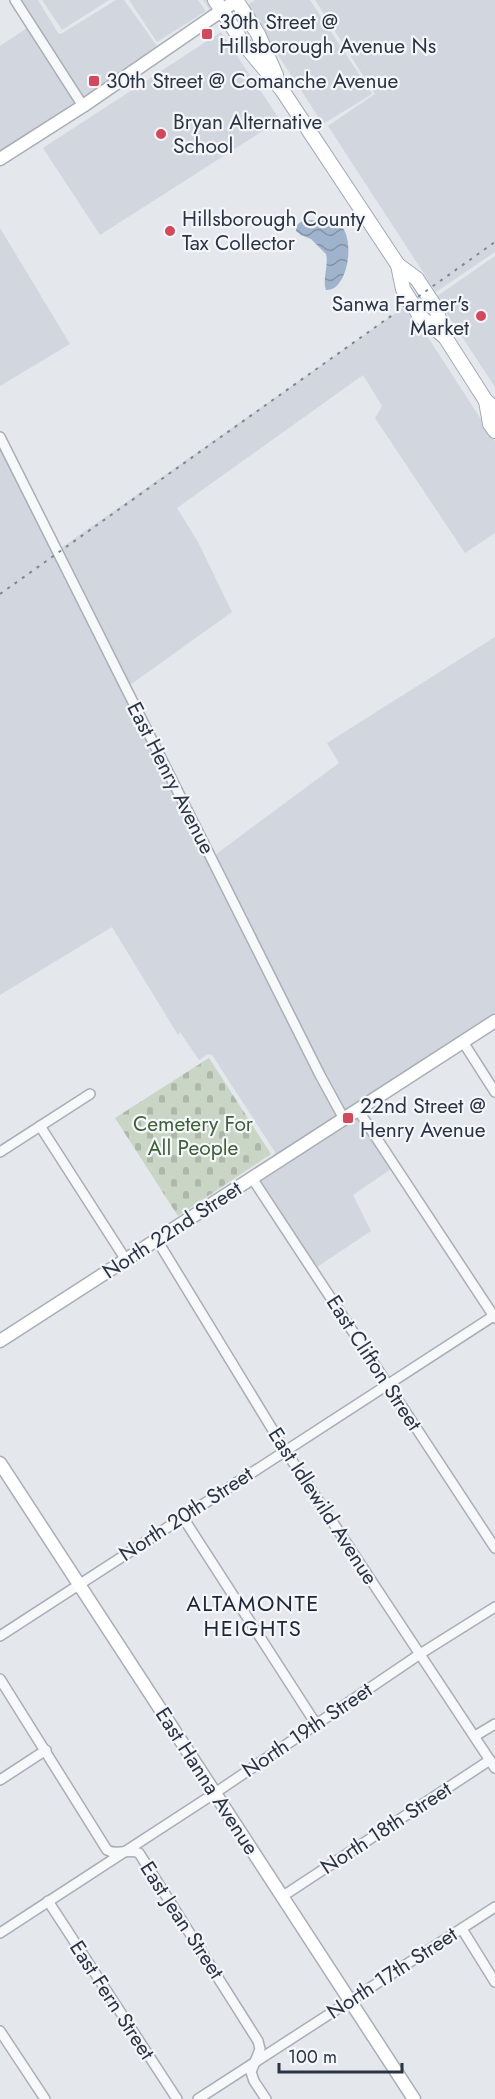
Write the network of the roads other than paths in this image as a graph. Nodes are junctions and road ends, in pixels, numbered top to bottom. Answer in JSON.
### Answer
{"nodes":[{"id":1,"x":15,"y":0,"type":"edge"},
{"id":2,"x":236,"y":0,"type":"edge"},
{"id":3,"x":218,"y":6,"type":"edge"},
{"id":4,"x":282,"y":90,"type":"junction"},
{"id":5,"x":83,"y":106,"type":"junction"},
{"id":6,"x":0,"y":159,"type":"edge"},
{"id":7,"x":490,"y":404,"type":"edge"},
{"id":8,"x":495,"y":431,"type":"edge"},
{"id":9,"x":0,"y":437,"type":"edge"},
{"id":10,"x":495,"y":1022,"type":"edge"},
{"id":11,"x":463,"y":1042,"type":"junction"},
{"id":12,"x":495,"y":1092,"type":"edge"},
{"id":13,"x":90,"y":1094,"type":"dead end"},
{"id":14,"x":358,"y":1110,"type":"junction"},
{"id":15,"x":344,"y":1119,"type":"junction"},
{"id":16,"x":40,"y":1126,"type":"junction"},
{"id":17,"x":0,"y":1152,"type":"edge"},
{"id":18,"x":252,"y":1178,"type":"junction"},
{"id":19,"x":157,"y":1240,"type":"junction"},
{"id":20,"x":126,"y":1260,"type":"junction"},
{"id":21,"x":495,"y":1316,"type":"edge"},
{"id":22,"x":0,"y":1341,"type":"edge"},
{"id":23,"x":388,"y":1383,"type":"junction"},
{"id":24,"x":285,"y":1450,"type":"junction"},
{"id":25,"x":0,"y":1463,"type":"edge"},
{"id":26,"x":182,"y":1516,"type":"junction"},
{"id":27,"x":495,"y":1548,"type":"edge"},
{"id":28,"x":78,"y":1584,"type":"junction"},
{"id":29,"x":495,"y":1607,"type":"edge"},
{"id":30,"x":0,"y":1636,"type":"edge"},
{"id":31,"x":420,"y":1654,"type":"junction"},
{"id":32,"x":0,"y":1679,"type":"edge"},
{"id":33,"x":316,"y":1724,"type":"junction"},
{"id":34,"x":495,"y":1724,"type":"edge"},
{"id":35,"x":475,"y":1736,"type":"junction"},
{"id":36,"x":46,"y":1750,"type":"junction"},
{"id":37,"x":493,"y":1764,"type":"edge"},
{"id":38,"x":0,"y":1780,"type":"edge"},
{"id":39,"x":215,"y":1792,"type":"junction"},
{"id":40,"x":122,"y":1852,"type":"junction"},
{"id":41,"x":282,"y":1896,"type":"junction"},
{"id":42,"x":48,"y":1900,"type":"junction"},
{"id":43,"x":495,"y":1907,"type":"edge"},
{"id":44,"x":462,"y":1929,"type":"junction"},
{"id":45,"x":0,"y":1933,"type":"edge"},
{"id":46,"x":495,"y":1982,"type":"edge"},
{"id":47,"x":349,"y":2000,"type":"junction"},
{"id":48,"x":0,"y":2031,"type":"edge"},
{"id":49,"x":254,"y":2062,"type":"junction"},
{"id":50,"x":45,"y":2099,"type":"edge"},
{"id":51,"x":177,"y":2099,"type":"edge"},
{"id":52,"x":198,"y":2099,"type":"edge"},
{"id":53,"x":266,"y":2099,"type":"edge"},
{"id":54,"x":414,"y":2099,"type":"edge"}],
"edges":[{"from":1,"to":5,"type":"street"},
{"from":2,"to":3,"type":"street"},
{"from":2,"to":4,"type":"main road"},
{"from":3,"to":4,"type":"main road"},
{"from":3,"to":5,"type":"street"},
{"from":4,"to":7,"type":"main road"},
{"from":5,"to":6,"type":"street"},
{"from":7,"to":8,"type":"main road"},
{"from":9,"to":15,"type":"street","name":"East Henry Avenue"},
{"from":10,"to":11,"type":"street","name":"North 22nd Street"},
{"from":11,"to":12,"type":"street"},
{"from":11,"to":14,"type":"street","name":"North 22nd Street"},
{"from":13,"to":16,"type":"street"},
{"from":14,"to":15,"type":"street","name":"North 22nd Street"},
{"from":14,"to":21,"type":"street"},
{"from":15,"to":18,"type":"street","name":"North 22nd Street"},
{"from":16,"to":17,"type":"street"},
{"from":16,"to":20,"type":"street"},
{"from":18,"to":19,"type":"street","name":"North 22nd Street"},
{"from":18,"to":23,"type":"street","name":"East Clifton Street"},
{"from":19,"to":20,"type":"street","name":"North 22nd Street"},
{"from":19,"to":24,"type":"street","name":"East Idlewild Avenue"},
{"from":20,"to":22,"type":"street","name":"North 22nd Street"},
{"from":21,"to":23,"type":"street","name":"North 20th Street"},
{"from":23,"to":24,"type":"street","name":"North 20th Street"},
{"from":23,"to":27,"type":"street","name":"East Clifton Street"},
{"from":24,"to":26,"type":"street","name":"North 20th Street"},
{"from":24,"to":31,"type":"street","name":"East Idlewild Avenue"},
{"from":25,"to":28,"type":"street","name":"East Hanna Avenue"},
{"from":26,"to":28,"type":"street","name":"North 20th Street"},
{"from":26,"to":33,"type":"street"},
{"from":28,"to":30,"type":"street","name":"North 20th Street"},
{"from":28,"to":39,"type":"street","name":"East Hanna Avenue"},
{"from":29,"to":31,"type":"street","name":"North 19th Street"},
{"from":31,"to":33,"type":"street","name":"North 19th Street"},
{"from":31,"to":35,"type":"street","name":"East Idlewild Avenue"},
{"from":32,"to":36,"type":"street","name":"East Jean Street"},
{"from":33,"to":39,"type":"street","name":"North 19th Street"},
{"from":34,"to":35,"type":"street"},
{"from":35,"to":37,"type":"street","name":"East Idlewild Avenue"},
{"from":36,"to":38,"type":"street"},
{"from":36,"to":40,"type":"street","name":"East Jean Street"},
{"from":37,"to":41,"type":"street","name":"North 18th Street"},
{"from":39,"to":40,"type":"street","name":"North 19th Street"},
{"from":39,"to":41,"type":"street","name":"East Hanna Avenue"},
{"from":40,"to":42,"type":"street","name":"North 19th Street"},
{"from":40,"to":49,"type":"street","name":"East Jean Street"},
{"from":41,"to":47,"type":"street","name":"East Hanna Avenue"},
{"from":42,"to":45,"type":"street","name":"North 19th Street"},
{"from":42,"to":51,"type":"street","name":"East Fern Street"},
{"from":43,"to":44,"type":"street","name":"North 17th Street"},
{"from":44,"to":46,"type":"street"},
{"from":44,"to":47,"type":"street","name":"North 17th Street"},
{"from":47,"to":49,"type":"street","name":"North 17th Street"},
{"from":47,"to":54,"type":"street","name":"East Hanna Avenue"},
{"from":48,"to":50,"type":"street"},
{"from":49,"to":52,"type":"street","name":"North 17th Street"},
{"from":49,"to":53,"type":"street","name":"East Jean Street"}]}
